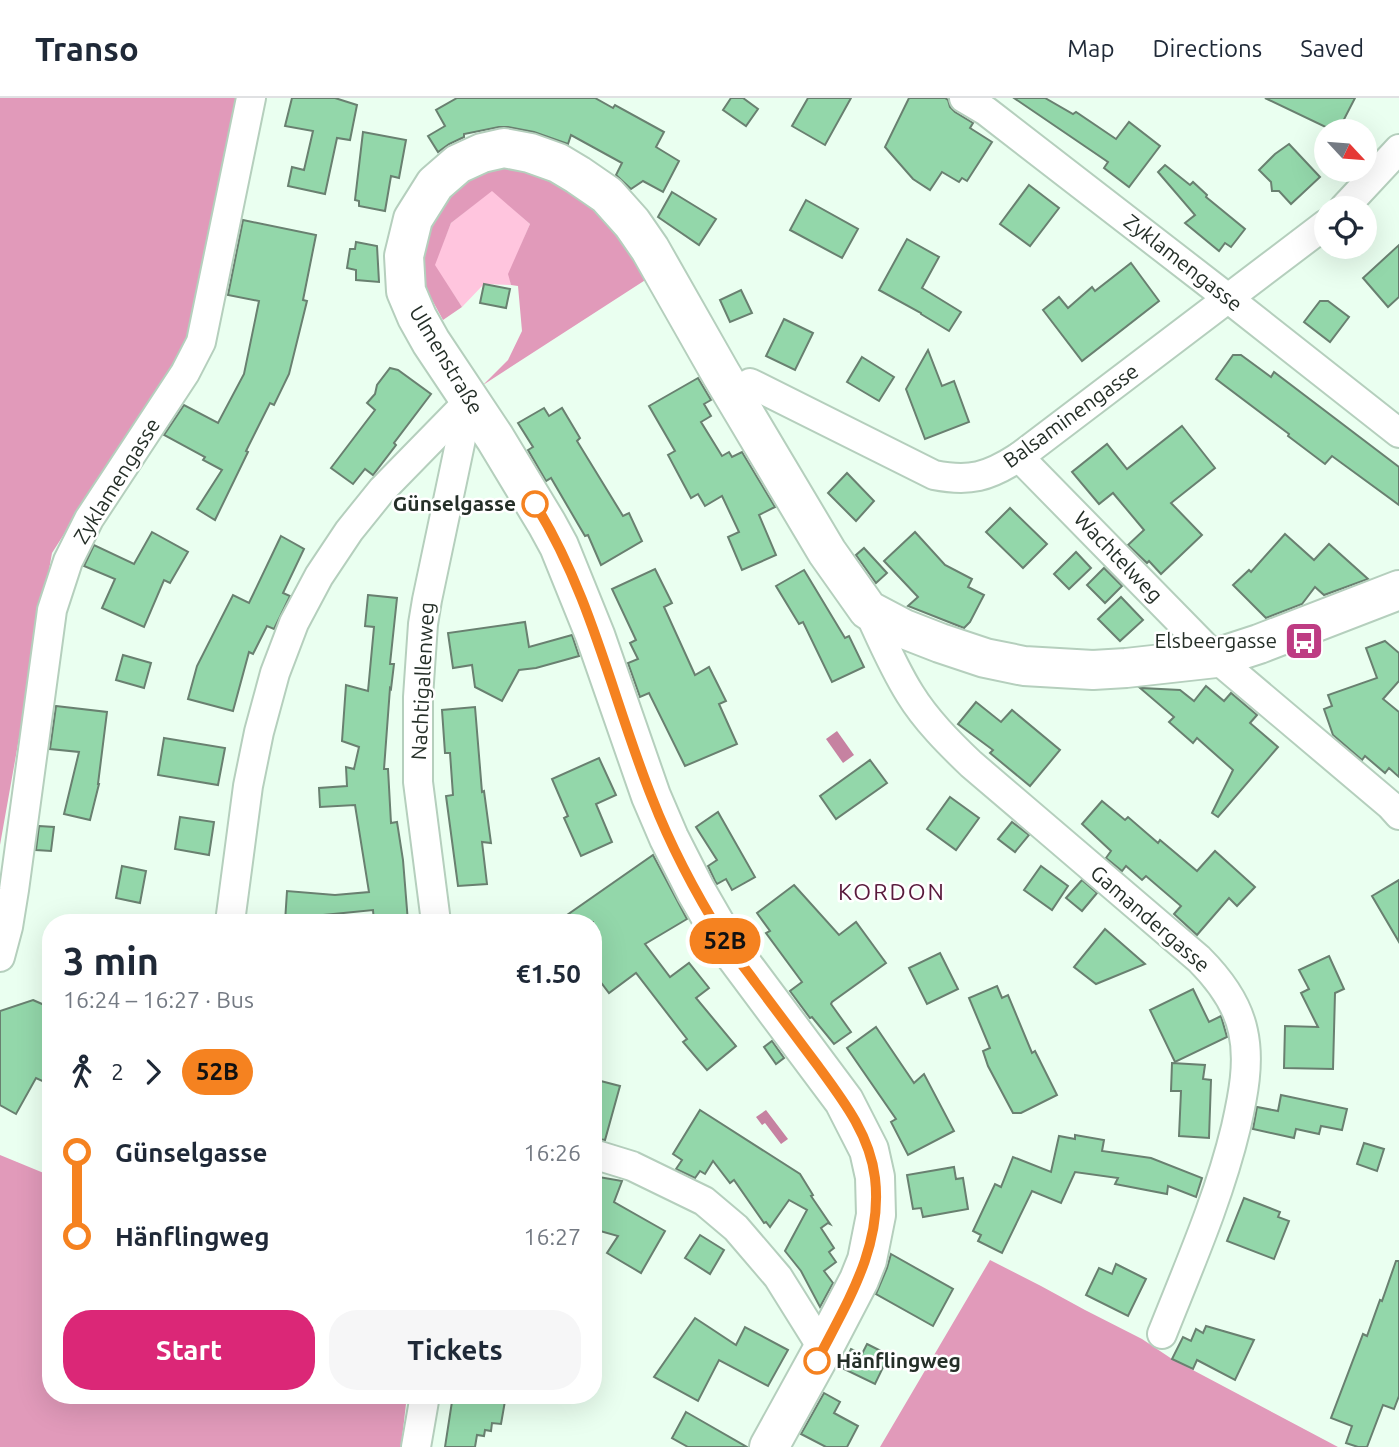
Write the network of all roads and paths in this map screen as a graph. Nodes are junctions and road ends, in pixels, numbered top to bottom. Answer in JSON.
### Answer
{"nodes":[{"id":1,"x":251,"y":98,"type":"edge"},
{"id":2,"x":964,"y":98,"type":"edge"},
{"id":3,"x":1399,"y":149,"type":"edge"},
{"id":4,"x":1355,"y":196,"type":"edge"},
{"id":5,"x":1314,"y":233,"type":"edge"},
{"id":6,"x":1229,"y":299,"type":"junction"},
{"id":7,"x":750,"y":383,"type":"dead end"},
{"id":8,"x":469,"y":401,"type":"junction"},
{"id":9,"x":1399,"y":433,"type":"edge"},
{"id":10,"x":1019,"y":457,"type":"junction"},
{"id":11,"x":1399,"y":590,"type":"edge"},
{"id":12,"x":868,"y":611,"type":"junction"},
{"id":13,"x":1216,"y":658,"type":"junction"},
{"id":14,"x":1399,"y":815,"type":"edge"},
{"id":15,"x":231,"y":914,"type":"edge"},
{"id":16,"x":435,"y":914,"type":"edge"},
{"id":17,"x":0,"y":957,"type":"edge"},
{"id":18,"x":602,"y":1157,"type":"edge"},
{"id":19,"x":1162,"y":1334,"type":"dead end"},
{"id":20,"x":823,"y":1349,"type":"junction"},
{"id":21,"x":423,"y":1404,"type":"edge"},
{"id":22,"x":416,"y":1447,"type":"edge"},
{"id":23,"x":769,"y":1447,"type":"edge"}],
"edges":[{"from":1,"to":17,"type":"street","name":"Zyklamengasse"},
{"from":2,"to":6,"type":"street","name":"Zyklamengasse"},
{"from":3,"to":4,"type":"street"},
{"from":5,"to":6,"type":"street","name":"Balsaminengasse"},
{"from":6,"to":9,"type":"street","name":"Zyklamengasse"},
{"from":6,"to":10,"type":"street","name":"Balsaminengasse"},
{"from":7,"to":10,"type":"street","name":"Balsaminengasse"},
{"from":8,"to":12,"type":"street","name":"Ulmenstraße"},
{"from":8,"to":15,"type":"street"},
{"from":8,"to":16,"type":"street","name":"Nachtigallenweg"},
{"from":8,"to":20,"type":"street","name":"Ulmenstraße"},
{"from":10,"to":13,"type":"street","name":"Wachtelweg"},
{"from":11,"to":13,"type":"street","name":"Ulmenstraße"},
{"from":12,"to":13,"type":"street","name":"Ulmenstraße"},
{"from":12,"to":19,"type":"street","name":"Gamandergasse"},
{"from":13,"to":14,"type":"street"},
{"from":18,"to":20,"type":"street"},
{"from":20,"to":23,"type":"street","name":"Ulmenstraße"},
{"from":21,"to":22,"type":"street"}]}
